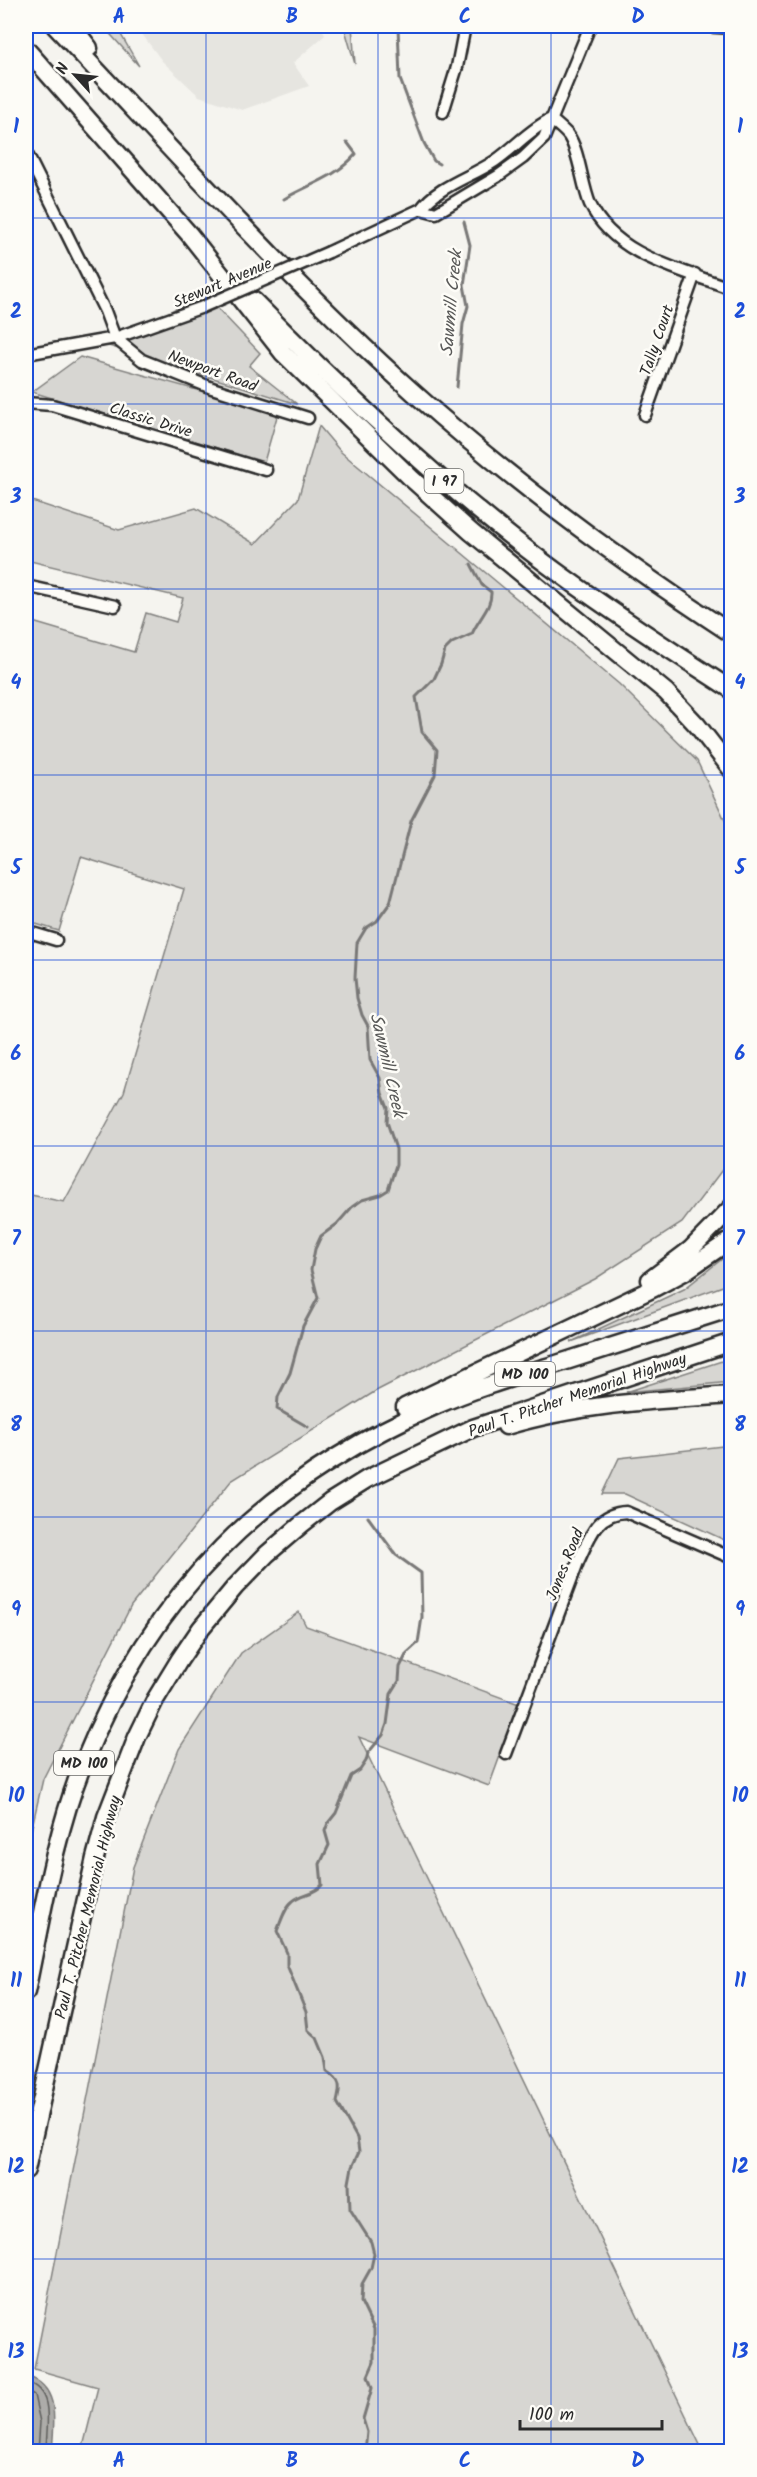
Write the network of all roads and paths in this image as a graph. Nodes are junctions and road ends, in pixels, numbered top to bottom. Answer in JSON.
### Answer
{"nodes":[{"id":1,"x":55,"y":26,"type":"edge"},
{"id":2,"x":72,"y":26,"type":"edge"},
{"id":3,"x":465,"y":26,"type":"edge"},
{"id":4,"x":590,"y":26,"type":"edge"},
{"id":5,"x":701,"y":26,"type":"edge"},
{"id":6,"x":732,"y":28,"type":"edge"},
{"id":7,"x":26,"y":49,"type":"edge"},
{"id":8,"x":26,"y":65,"type":"edge"},
{"id":9,"x":443,"y":112,"type":"dead end"},
{"id":10,"x":142,"y":118,"type":"junction"},
{"id":11,"x":551,"y":119,"type":"junction"},
{"id":12,"x":110,"y":144,"type":"junction"},
{"id":13,"x":26,"y":152,"type":"edge"},
{"id":14,"x":420,"y":209,"type":"junction"},
{"id":15,"x":189,"y":234,"type":"junction"},
{"id":16,"x":695,"y":274,"type":"junction"},
{"id":17,"x":732,"y":289,"type":"edge"},
{"id":18,"x":115,"y":338,"type":"junction"},
{"id":19,"x":26,"y":354,"type":"edge"},
{"id":20,"x":26,"y":402,"type":"edge"},
{"id":21,"x":645,"y":415,"type":"dead end"},
{"id":22,"x":308,"y":418,"type":"dead end"},
{"id":23,"x":266,"y":470,"type":"dead end"},
{"id":24,"x":26,"y":586,"type":"edge"},
{"id":25,"x":115,"y":606,"type":"dead end"},
{"id":26,"x":732,"y":634,"type":"edge"},
{"id":27,"x":732,"y":690,"type":"edge"},
{"id":28,"x":732,"y":770,"type":"edge"},
{"id":29,"x":26,"y":931,"type":"edge"},
{"id":30,"x":56,"y":940,"type":"dead end"},
{"id":31,"x":732,"y":1207,"type":"edge"},
{"id":32,"x":732,"y":1239,"type":"edge"},
{"id":33,"x":732,"y":1308,"type":"edge"},
{"id":34,"x":573,"y":1327,"type":"junction"},
{"id":35,"x":732,"y":1342,"type":"edge"},
{"id":36,"x":732,"y":1395,"type":"edge"},
{"id":37,"x":433,"y":1448,"type":"junction"},
{"id":38,"x":278,"y":1497,"type":"junction"},
{"id":39,"x":732,"y":1558,"type":"edge"},
{"id":40,"x":506,"y":1754,"type":"dead end"},
{"id":41,"x":26,"y":1992,"type":"edge"},
{"id":42,"x":26,"y":2170,"type":"edge"}],
"edges":[{"from":1,"to":10,"type":"highway"},
{"from":2,"to":10,"type":"highway"},
{"from":3,"to":9,"type":"street"},
{"from":4,"to":11,"type":"street","name":"Stewart Avenue"},
{"from":5,"to":6,"type":"street"},
{"from":7,"to":12,"type":"highway","number":"I 97"},
{"from":8,"to":12,"type":"highway"},
{"from":10,"to":26,"type":"highway"},
{"from":11,"to":14,"type":"street","name":"Stewart Avenue"},
{"from":11,"to":14,"type":"street","name":"Stewart Avenue"},
{"from":11,"to":16,"type":"street"},
{"from":12,"to":15,"type":"highway","number":"I 97"},
{"from":13,"to":18,"type":"street"},
{"from":14,"to":18,"type":"street","name":"Stewart Avenue","bridge":true},
{"from":15,"to":27,"type":"highway","number":"I 97"},
{"from":15,"to":28,"type":"highway"},
{"from":16,"to":17,"type":"street"},
{"from":16,"to":21,"type":"street","name":"Tally Court"},
{"from":18,"to":19,"type":"street","name":"Stewart Avenue"},
{"from":18,"to":22,"type":"street","name":"Newport Road"},
{"from":20,"to":23,"type":"street","name":"Classic Drive"},
{"from":24,"to":25,"type":"street"},
{"from":29,"to":30,"type":"street"},
{"from":31,"to":34,"type":"highway"},
{"from":32,"to":34,"type":"highway"},
{"from":33,"to":38,"type":"highway","name":"Paul T. Pitcher Memorial Highway","number":"MD 100"},
{"from":34,"to":38,"type":"highway"},
{"from":35,"to":37,"type":"highway","name":"Paul T. Pitcher Memorial Highway","number":"MD 100"},
{"from":36,"to":37,"type":"highway"},
{"from":37,"to":42,"type":"highway","name":"Paul T. Pitcher Memorial Highway","number":"MD 100"},
{"from":38,"to":41,"type":"highway","name":"Paul T. Pitcher Memorial Highway","number":"MD 100"},
{"from":39,"to":40,"type":"street","name":"Jones Road"}]}
